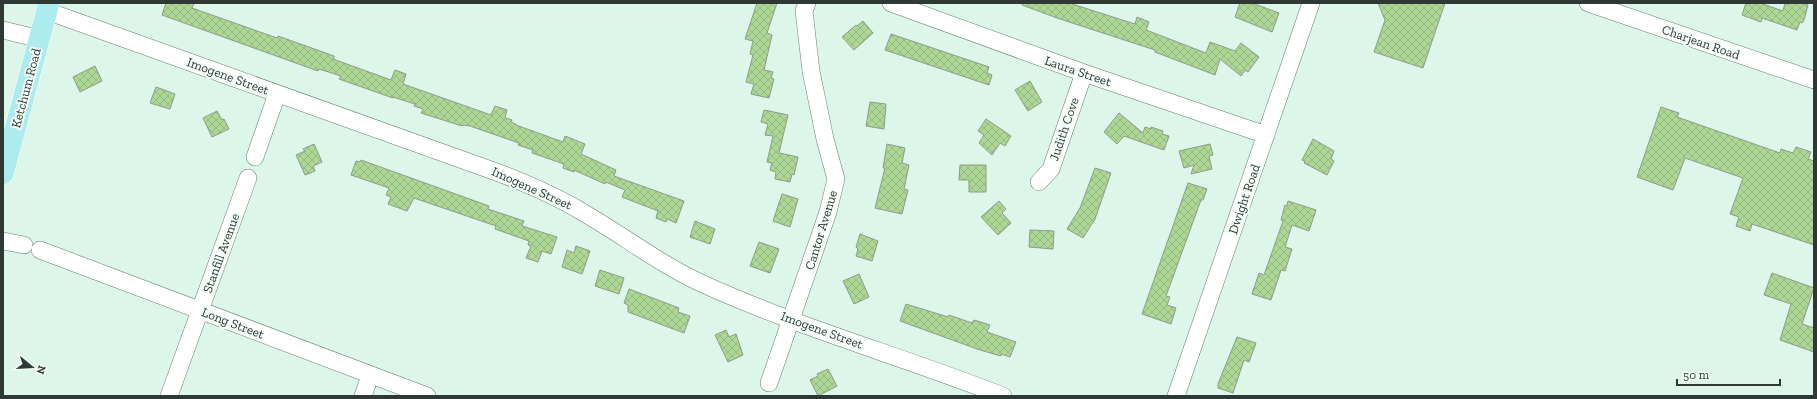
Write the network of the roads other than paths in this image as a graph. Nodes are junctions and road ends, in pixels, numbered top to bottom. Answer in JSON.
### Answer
{"nodes":[{"id":1,"x":807,"y":3,"type":"edge"},
{"id":2,"x":892,"y":3,"type":"edge"},
{"id":3,"x":1312,"y":3,"type":"edge"},
{"id":4,"x":1588,"y":3,"type":"edge"},
{"id":5,"x":48,"y":7,"type":"edge"},
{"id":6,"x":3,"y":30,"type":"edge"},
{"id":7,"x":40,"y":39,"type":"junction"},
{"id":8,"x":1084,"y":73,"type":"junction"},
{"id":9,"x":1814,"y":80,"type":"edge"},
{"id":10,"x":277,"y":94,"type":"junction"},
{"id":11,"x":1266,"y":135,"type":"junction"},
{"id":12,"x":255,"y":157,"type":"dead end"},
{"id":13,"x":3,"y":174,"type":"edge"},
{"id":14,"x":248,"y":178,"type":"dead end"},
{"id":15,"x":1039,"y":182,"type":"dead end"},
{"id":16,"x":3,"y":241,"type":"edge"},
{"id":17,"x":200,"y":311,"type":"junction"},
{"id":18,"x":792,"y":319,"type":"junction"},
{"id":19,"x":370,"y":376,"type":"junction"},
{"id":20,"x":769,"y":383,"type":"dead end"},
{"id":21,"x":974,"y":391,"type":"edge"},
{"id":22,"x":169,"y":396,"type":"edge"},
{"id":23,"x":363,"y":396,"type":"edge"},
{"id":24,"x":426,"y":396,"type":"edge"},
{"id":25,"x":1003,"y":396,"type":"edge"},
{"id":26,"x":1176,"y":396,"type":"edge"}],
"edges":[{"from":1,"to":18,"type":"street","name":"Cantor Avenue"},
{"from":2,"to":8,"type":"street","name":"Laura Street"},
{"from":3,"to":11,"type":"street","name":"Dwight Road"},
{"from":4,"to":9,"type":"street","name":"Charjean Road"},
{"from":5,"to":7,"type":"main road","name":"Ketchum Road"},
{"from":5,"to":10,"type":"street","name":"Imogene Street"},
{"from":6,"to":7,"type":"street"},
{"from":7,"to":13,"type":"main road","name":"Ketchum Road"},
{"from":8,"to":11,"type":"street","name":"Laura Street"},
{"from":8,"to":15,"type":"street","name":"Judith Cove"},
{"from":10,"to":12,"type":"street"},
{"from":10,"to":18,"type":"street","name":"Imogene Street"},
{"from":11,"to":26,"type":"street","name":"Dwight Road"},
{"from":14,"to":17,"type":"street","name":"Stanfill Avenue"},
{"from":16,"to":17,"type":"street","name":"Long Street"},
{"from":17,"to":19,"type":"street","name":"Long Street"},
{"from":17,"to":22,"type":"street","name":"Stanfill Avenue"},
{"from":18,"to":20,"type":"street","name":"Cantor Avenue"},
{"from":18,"to":21,"type":"street","name":"Imogene Street"},
{"from":19,"to":23,"type":"street"},
{"from":19,"to":24,"type":"street","name":"Long Street"},
{"from":21,"to":25,"type":"street","name":"Imogene Street"}]}
